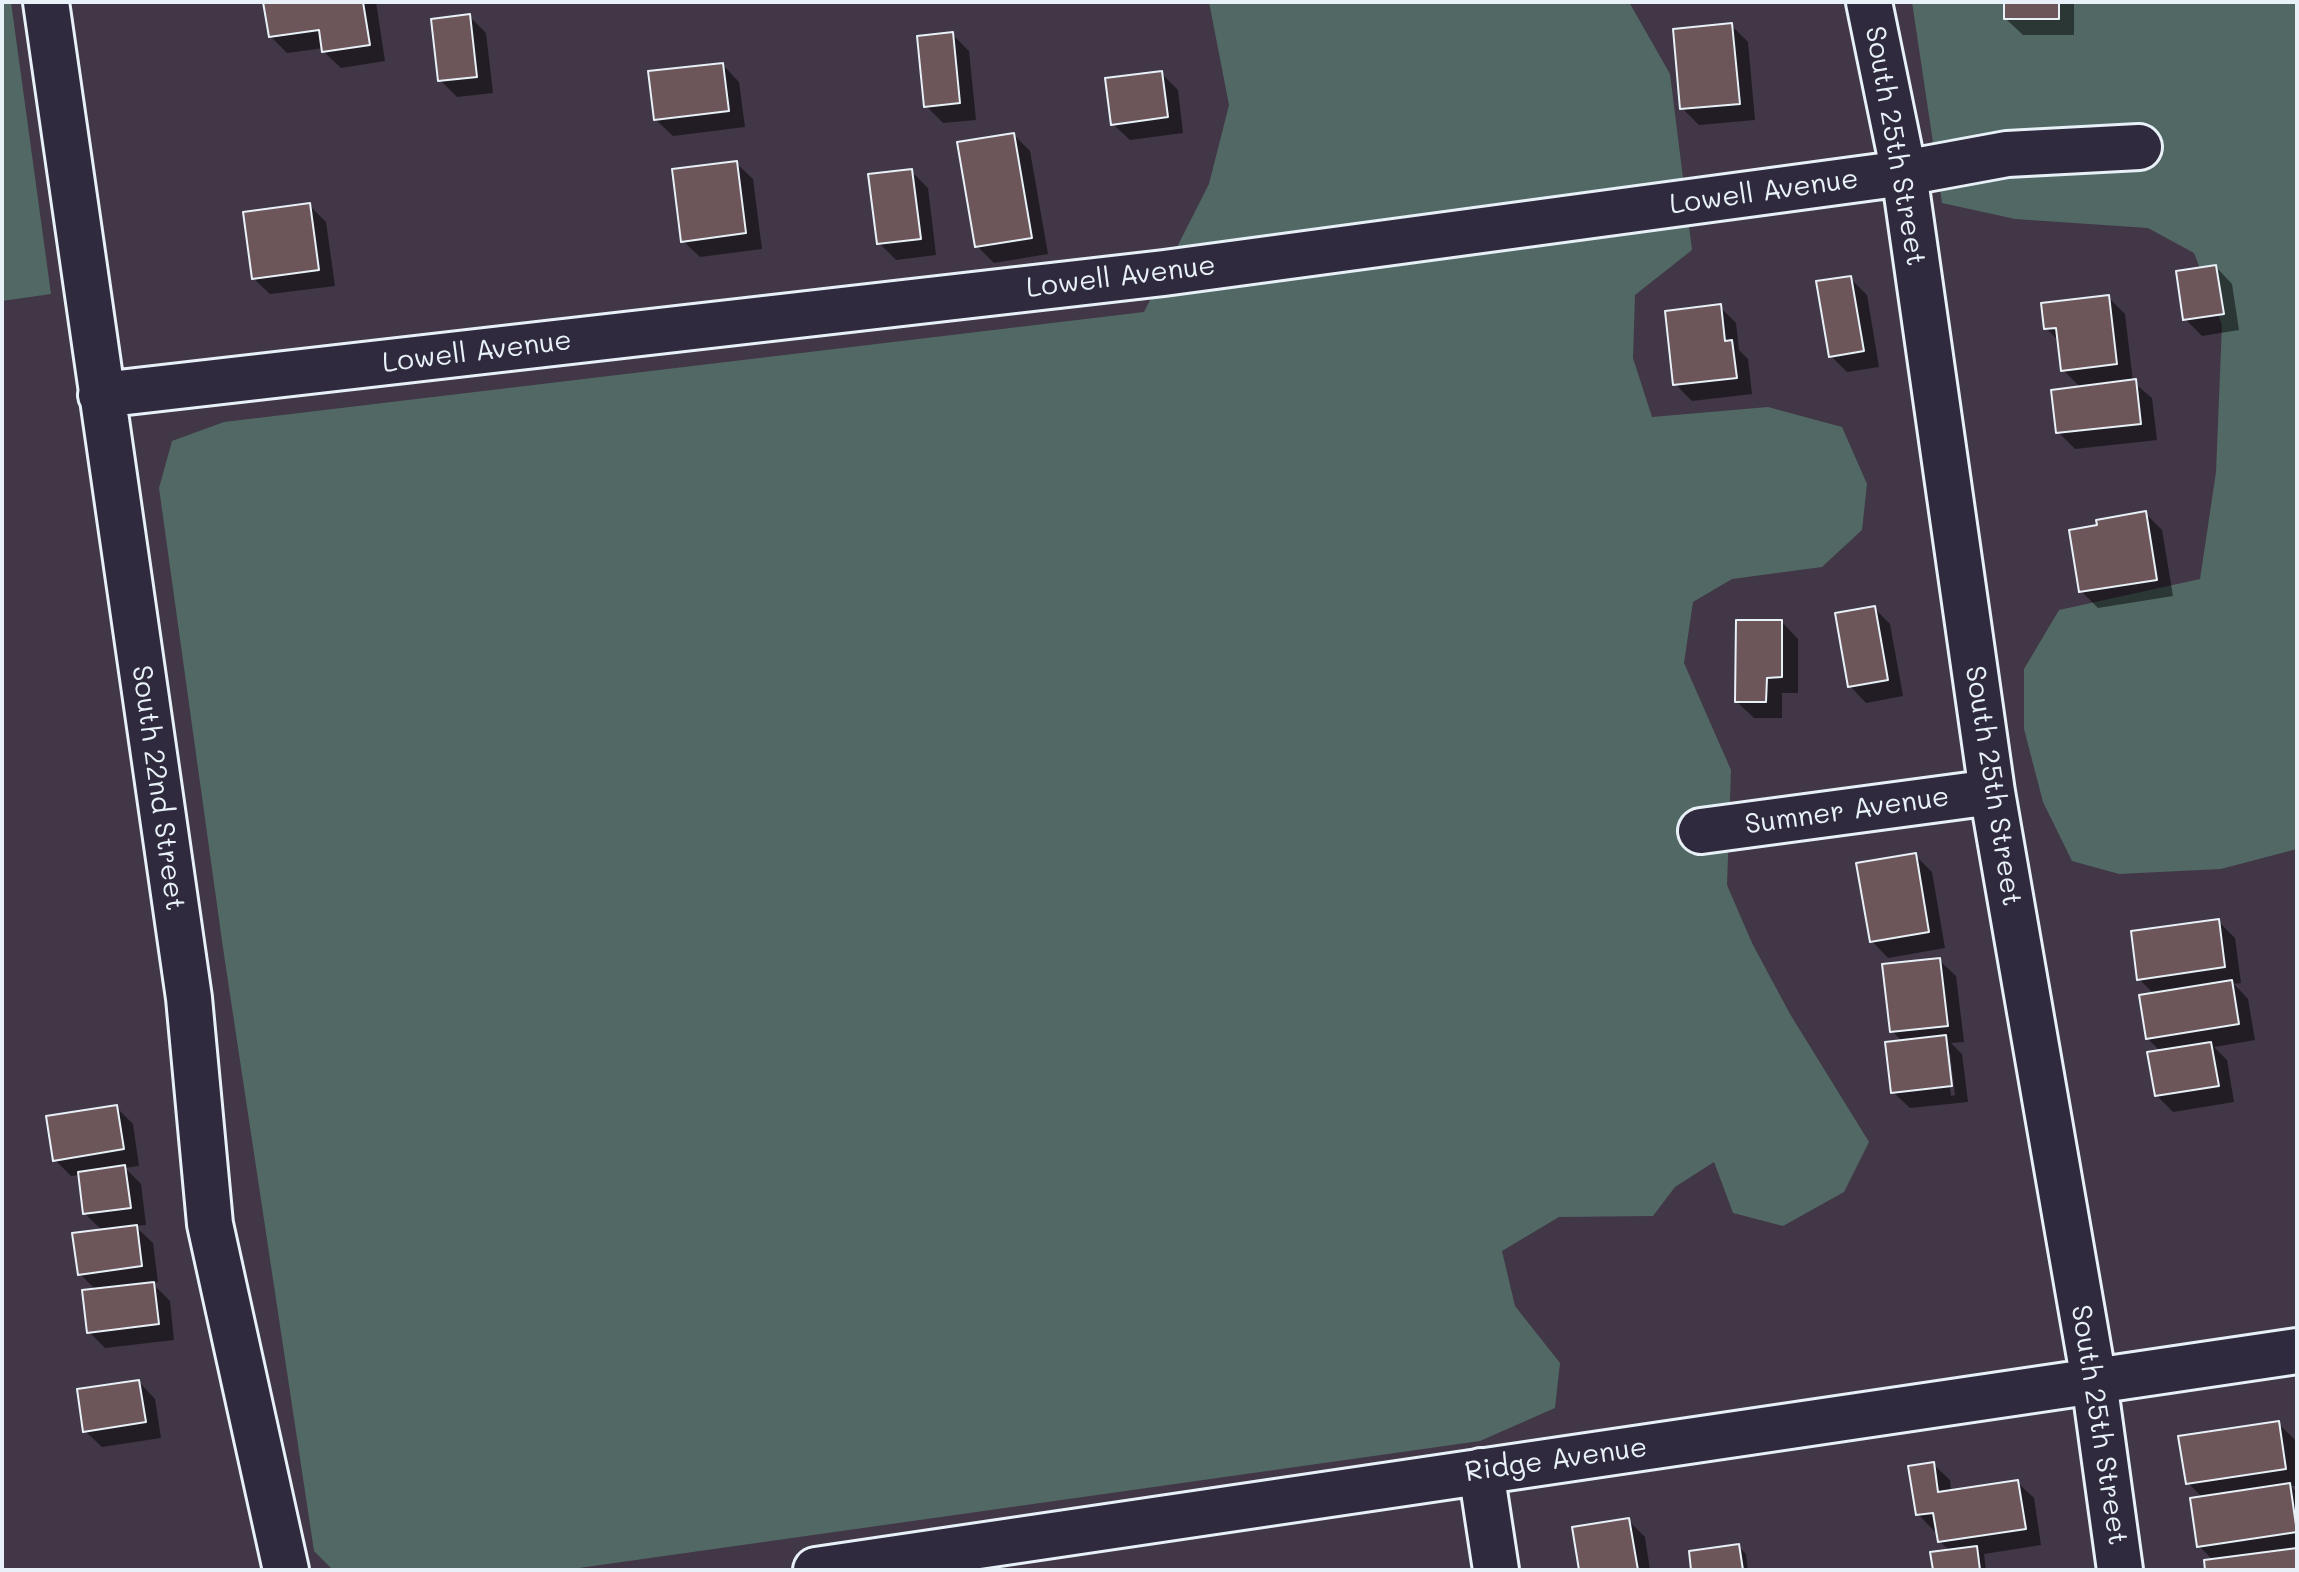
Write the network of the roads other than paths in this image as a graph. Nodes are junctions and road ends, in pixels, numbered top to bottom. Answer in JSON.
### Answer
{"nodes":[{"id":1,"x":46,"y":2,"type":"edge"},
{"id":2,"x":1869,"y":2,"type":"edge"},
{"id":3,"x":2139,"y":147,"type":"dead end"},
{"id":4,"x":1904,"y":173,"type":"junction"},
{"id":5,"x":101,"y":395,"type":"junction"},
{"id":6,"x":1992,"y":792,"type":"junction"},
{"id":7,"x":1701,"y":831,"type":"dead end"},
{"id":8,"x":2297,"y":1351,"type":"edge"},
{"id":9,"x":2094,"y":1381,"type":"junction"},
{"id":10,"x":1481,"y":1471,"type":"junction"},
{"id":11,"x":881,"y":1566,"type":"edge"},
{"id":12,"x":286,"y":1570,"type":"edge"},
{"id":13,"x":816,"y":1570,"type":"edge"},
{"id":14,"x":1496,"y":1570,"type":"edge"},
{"id":15,"x":2120,"y":1570,"type":"edge"}],
"edges":[{"from":1,"to":5,"type":"street","name":"South 22nd Street"},
{"from":2,"to":4,"type":"street","name":"South 25th Street"},
{"from":3,"to":4,"type":"street","name":"Lowell Avenue"},
{"from":4,"to":5,"type":"street","name":"Lowell Avenue"},
{"from":4,"to":6,"type":"street","name":"South 25th Street"},
{"from":5,"to":12,"type":"street","name":"South 22nd Street"},
{"from":6,"to":7,"type":"street","name":"Sumner Avenue"},
{"from":6,"to":9,"type":"street","name":"South 25th Street"},
{"from":8,"to":9,"type":"street","name":"Ridge Avenue"},
{"from":9,"to":10,"type":"street","name":"Ridge Avenue"},
{"from":9,"to":15,"type":"street","name":"South 25th Street"},
{"from":10,"to":11,"type":"street","name":"Ridge Avenue"},
{"from":10,"to":14,"type":"street"},
{"from":11,"to":13,"type":"street","name":"Ridge Avenue"}]}
